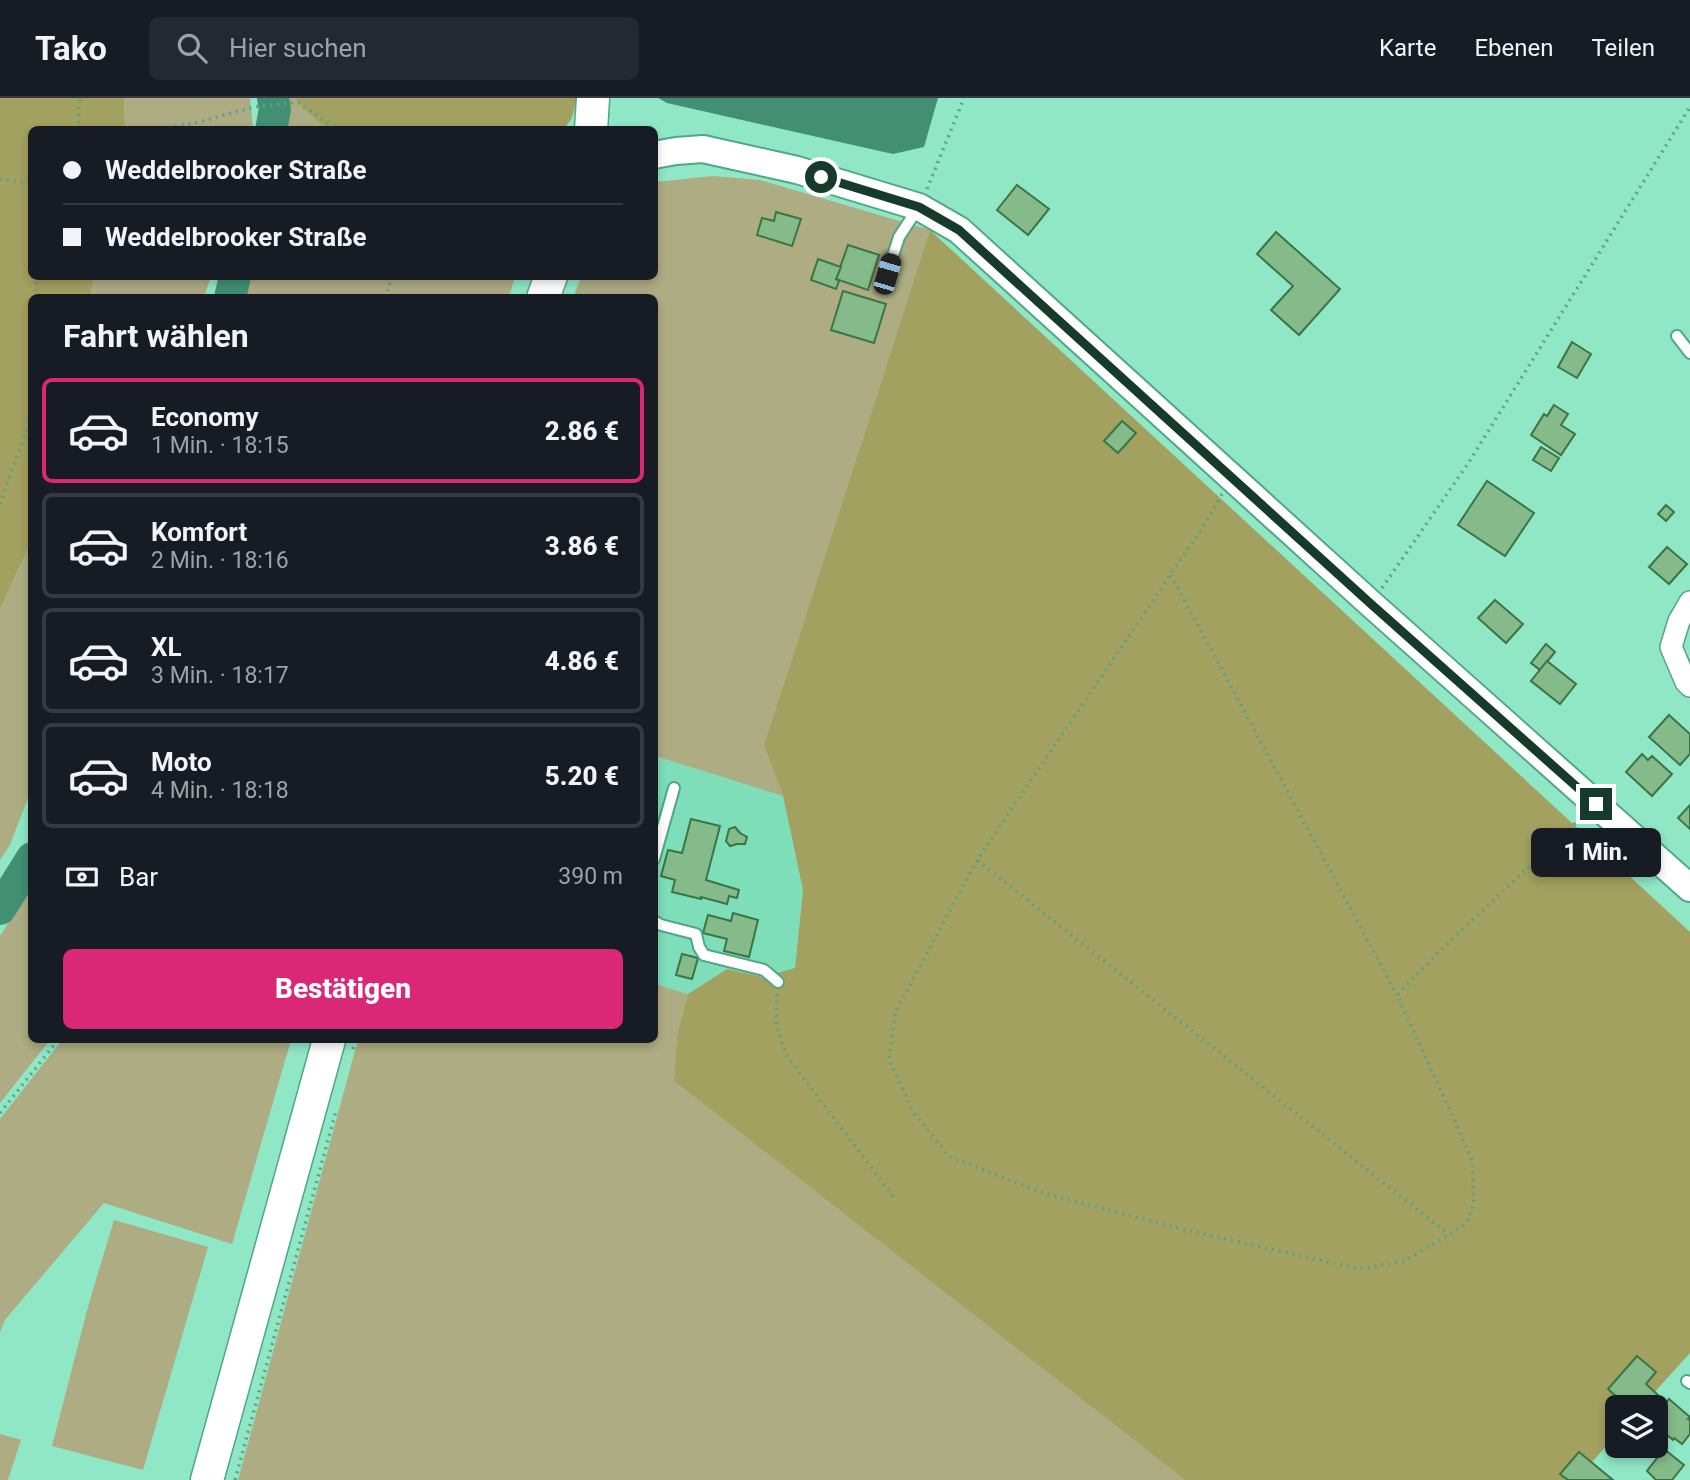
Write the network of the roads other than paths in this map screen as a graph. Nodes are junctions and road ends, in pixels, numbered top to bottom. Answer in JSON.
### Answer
{"nodes":[{"id":1,"x":593,"y":98,"type":"edge"},
{"id":2,"x":591,"y":126,"type":"edge"},
{"id":3,"x":658,"y":154,"type":"edge"},
{"id":4,"x":919,"y":207,"type":"junction"},
{"id":5,"x":887,"y":274,"type":"dead end"},
{"id":6,"x":1677,"y":336,"type":"dead end"},
{"id":7,"x":1690,"y":352,"type":"edge"},
{"id":8,"x":1690,"y":602,"type":"edge"},
{"id":9,"x":1690,"y":686,"type":"edge"},
{"id":10,"x":674,"y":788,"type":"dead end"},
{"id":11,"x":658,"y":844,"type":"edge"},
{"id":12,"x":1690,"y":888,"type":"edge"},
{"id":13,"x":658,"y":923,"type":"edge"},
{"id":14,"x":778,"y":982,"type":"road end"},
{"id":15,"x":340,"y":1046,"type":"edge"},
{"id":16,"x":207,"y":1480,"type":"edge"}],
"edges":[{"from":1,"to":2,"type":"main road"},
{"from":3,"to":4,"type":"street"},
{"from":4,"to":5,"type":"lane"},
{"from":4,"to":12,"type":"street"},
{"from":6,"to":7,"type":"lane"},
{"from":8,"to":9,"type":"street"},
{"from":10,"to":11,"type":"lane"},
{"from":13,"to":14,"type":"lane"},
{"from":15,"to":16,"type":"main road"}]}
